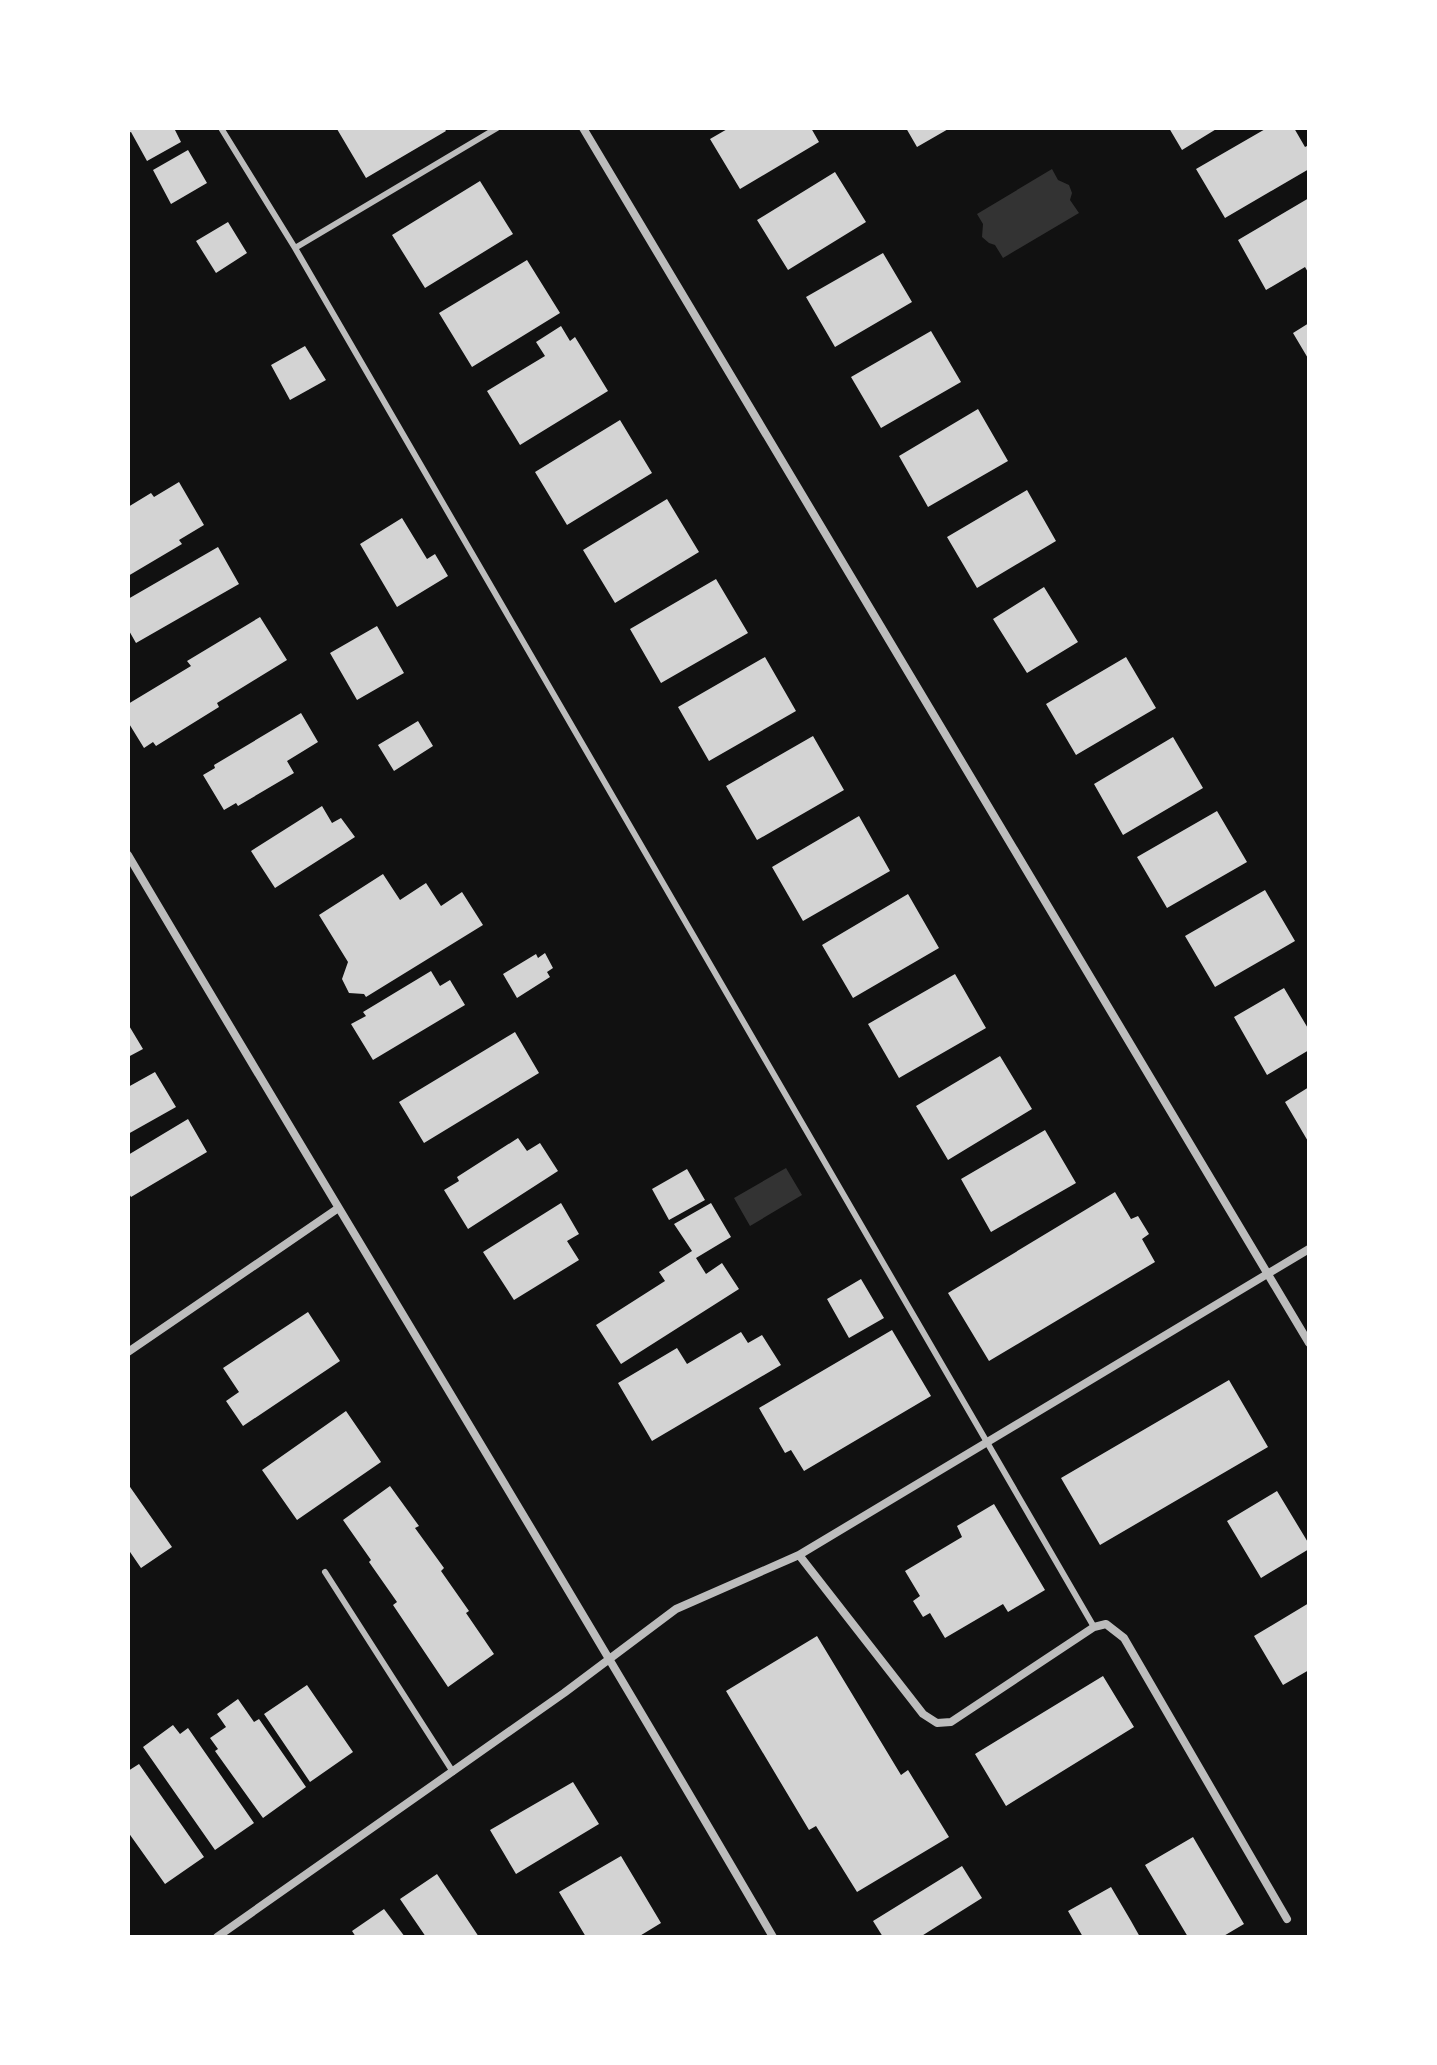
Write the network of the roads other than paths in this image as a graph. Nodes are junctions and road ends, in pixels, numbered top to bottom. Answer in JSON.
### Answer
{"nodes":[{"id":1,"x":221,"y":128,"type":"edge"},
{"id":2,"x":497,"y":128,"type":"edge"},
{"id":3,"x":583,"y":128,"type":"edge"},
{"id":4,"x":295,"y":248,"type":"junction"},
{"id":5,"x":128,"y":855,"type":"edge"},
{"id":6,"x":337,"y":1209,"type":"junction"},
{"id":7,"x":1309,"y":1249,"type":"edge"},
{"id":8,"x":1268,"y":1274,"type":"junction"},
{"id":9,"x":1309,"y":1343,"type":"edge"},
{"id":10,"x":128,"y":1352,"type":"edge"},
{"id":11,"x":986,"y":1443,"type":"junction"},
{"id":12,"x":799,"y":1555,"type":"junction"},
{"id":13,"x":325,"y":1572,"type":"dead end"},
{"id":14,"x":1094,"y":1627,"type":"junction"},
{"id":15,"x":610,"y":1659,"type":"junction"},
{"id":16,"x":453,"y":1772,"type":"junction"},
{"id":17,"x":1287,"y":1919,"type":"dead end"},
{"id":18,"x":217,"y":1937,"type":"edge"},
{"id":19,"x":773,"y":1937,"type":"edge"}],
"edges":[{"from":1,"to":4,"type":"lane"},
{"from":2,"to":4,"type":"lane"},
{"from":3,"to":8,"type":"street"},
{"from":4,"to":11,"type":"lane"},
{"from":5,"to":6,"type":"street"},
{"from":6,"to":10,"type":"street"},
{"from":6,"to":15,"type":"street"},
{"from":7,"to":8,"type":"street"},
{"from":8,"to":9,"type":"street"},
{"from":8,"to":11,"type":"street"},
{"from":11,"to":12,"type":"street"},
{"from":11,"to":14,"type":"lane"},
{"from":12,"to":14,"type":"street"},
{"from":12,"to":15,"type":"street"},
{"from":13,"to":16,"type":"lane"},
{"from":14,"to":17,"type":"street"},
{"from":15,"to":16,"type":"street"},
{"from":15,"to":19,"type":"street"},
{"from":16,"to":18,"type":"street"}]}
